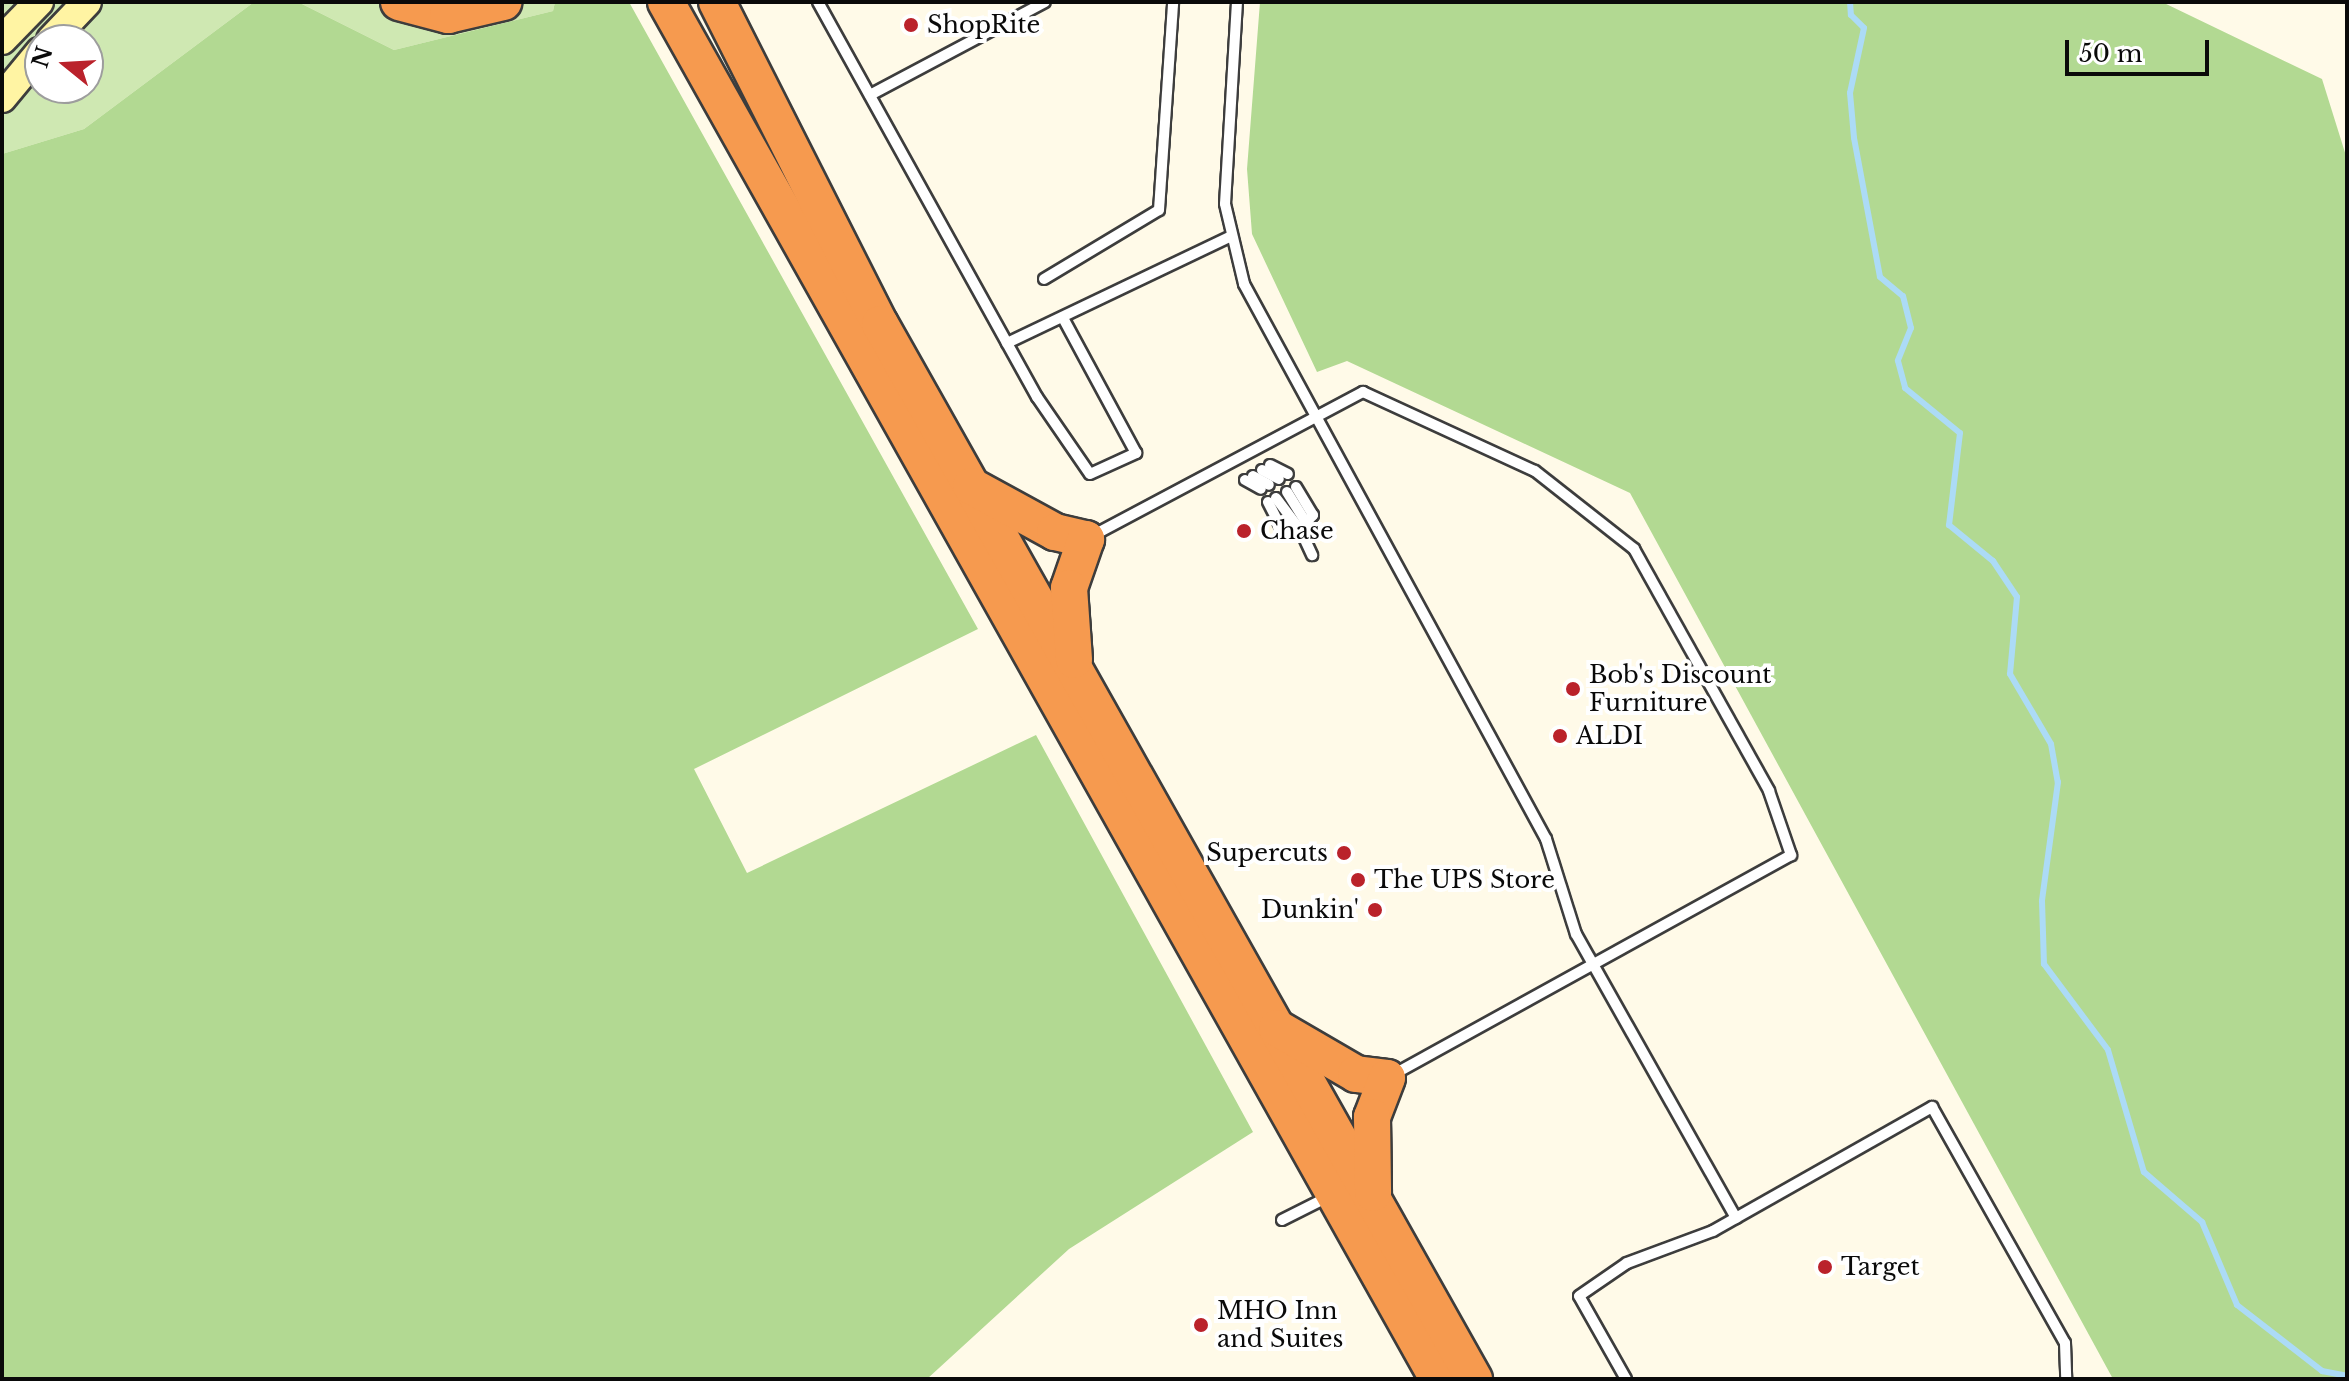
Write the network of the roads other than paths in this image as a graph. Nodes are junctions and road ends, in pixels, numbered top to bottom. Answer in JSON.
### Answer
{"nodes":[{"id":1,"x":39,"y":2,"type":"edge"},
{"id":2,"x":87,"y":2,"type":"edge"},
{"id":3,"x":399,"y":2,"type":"edge"},
{"id":4,"x":504,"y":2,"type":"edge"},
{"id":5,"x":666,"y":2,"type":"edge"},
{"id":6,"x":717,"y":2,"type":"edge"},
{"id":7,"x":818,"y":2,"type":"edge"},
{"id":8,"x":1045,"y":2,"type":"edge"},
{"id":9,"x":1173,"y":2,"type":"edge"},
{"id":10,"x":1237,"y":2,"type":"edge"},
{"id":11,"x":66,"y":24,"type":"edge"},
{"id":12,"x":2,"y":40,"type":"edge"},
{"id":13,"x":24,"y":71,"type":"edge"},
{"id":14,"x":870,"y":95,"type":"junction"},
{"id":15,"x":2,"y":98,"type":"edge"},
{"id":16,"x":1229,"y":237,"type":"junction"},
{"id":17,"x":1044,"y":279,"type":"dead end"},
{"id":18,"x":1064,"y":320,"type":"junction"},
{"id":19,"x":1007,"y":343,"type":"junction"},
{"id":20,"x":1314,"y":413,"type":"junction"},
{"id":21,"x":1257,"y":473,"type":"joint"},
{"id":22,"x":971,"y":486,"type":"junction"},
{"id":23,"x":1299,"y":526,"type":"junction"},
{"id":24,"x":1086,"y":539,"type":"junction"},
{"id":25,"x":1312,"y":555,"type":"dead end"},
{"id":26,"x":1075,"y":670,"type":"junction"},
{"id":27,"x":1595,"y":965,"type":"junction"},
{"id":28,"x":1276,"y":1027,"type":"junction"},
{"id":29,"x":1387,"y":1078,"type":"junction"},
{"id":30,"x":1335,"y":1194,"type":"junction"},
{"id":31,"x":1373,"y":1199,"type":"junction"},
{"id":32,"x":1736,"y":1218,"type":"junction"},
{"id":33,"x":1282,"y":1220,"type":"dead end"},
{"id":34,"x":1438,"y":1379,"type":"edge"},
{"id":35,"x":1474,"y":1379,"type":"edge"},
{"id":36,"x":1626,"y":1379,"type":"edge"},
{"id":37,"x":2066,"y":1379,"type":"edge"}],
"edges":[{"from":1,"to":12,"type":"street"},
{"from":2,"to":11,"type":"street"},
{"from":3,"to":4,"type":"highway"},
{"from":5,"to":30,"type":"highway"},
{"from":6,"to":22,"type":"highway"},
{"from":7,"to":14,"type":"lane"},
{"from":8,"to":14,"type":"lane"},
{"from":9,"to":17,"type":"lane"},
{"from":10,"to":16,"type":"lane"},
{"from":13,"to":15,"type":"street"},
{"from":14,"to":19,"type":"lane"},
{"from":16,"to":18,"type":"lane"},
{"from":16,"to":20,"type":"lane"},
{"from":18,"to":19,"type":"lane"},
{"from":18,"to":19,"type":"lane"},
{"from":20,"to":24,"type":"lane"},
{"from":20,"to":27,"type":"lane"},
{"from":20,"to":27,"type":"lane"},
{"from":21,"to":21,"type":"lane"},
{"from":22,"to":24,"type":"highway"},
{"from":22,"to":26,"type":"highway"},
{"from":23,"to":23,"type":"lane"},
{"from":23,"to":25,"type":"lane"},
{"from":24,"to":26,"type":"highway"},
{"from":26,"to":28,"type":"highway"},
{"from":27,"to":29,"type":"lane"},
{"from":27,"to":32,"type":"lane"},
{"from":28,"to":29,"type":"highway"},
{"from":28,"to":31,"type":"highway"},
{"from":29,"to":31,"type":"highway"},
{"from":30,"to":33,"type":"lane"},
{"from":30,"to":34,"type":"highway"},
{"from":31,"to":35,"type":"highway"},
{"from":32,"to":36,"type":"lane"},
{"from":32,"to":37,"type":"lane"}]}
